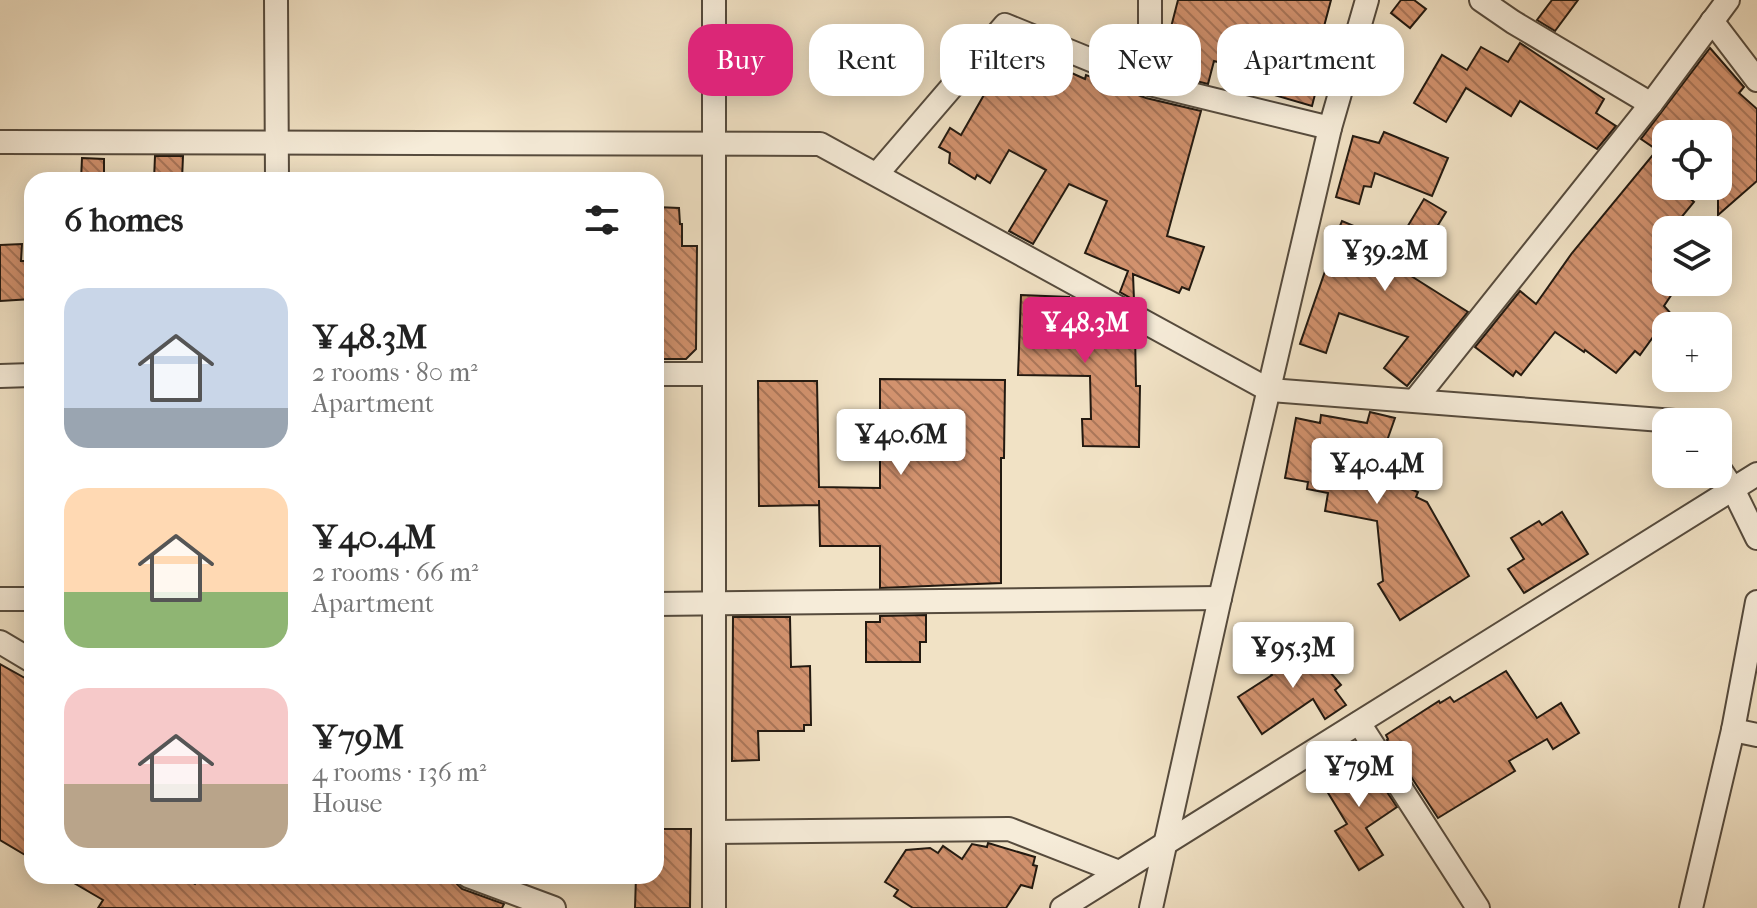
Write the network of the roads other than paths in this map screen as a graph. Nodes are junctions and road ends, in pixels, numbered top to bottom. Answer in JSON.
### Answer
{"nodes":[{"id":1,"x":276,"y":0,"type":"edge"},
{"id":2,"x":714,"y":0,"type":"edge"},
{"id":3,"x":1150,"y":0,"type":"edge"},
{"id":4,"x":1367,"y":0,"type":"edge"},
{"id":5,"x":1481,"y":0,"type":"edge"},
{"id":6,"x":1728,"y":0,"type":"edge"},
{"id":7,"x":1712,"y":21,"type":"junction"},
{"id":8,"x":1150,"y":24,"type":"edge"},
{"id":9,"x":1089,"y":59,"type":"edge"},
{"id":10,"x":1757,"y":80,"type":"edge"},
{"id":11,"x":1199,"y":96,"type":"edge"},
{"id":12,"x":1651,"y":104,"type":"junction"},
{"id":13,"x":1330,"y":128,"type":"junction"},
{"id":14,"x":0,"y":142,"type":"edge"},
{"id":15,"x":277,"y":143,"type":"junction"},
{"id":16,"x":715,"y":143,"type":"junction"},
{"id":17,"x":277,"y":172,"type":"edge"},
{"id":18,"x":877,"y":174,"type":"junction"},
{"id":19,"x":664,"y":374,"type":"edge"},
{"id":20,"x":714,"y":374,"type":"junction"},
{"id":21,"x":24,"y":375,"type":"edge"},
{"id":22,"x":0,"y":376,"type":"edge"},
{"id":23,"x":1269,"y":390,"type":"junction"},
{"id":24,"x":1415,"y":400,"type":"junction"},
{"id":25,"x":1652,"y":419,"type":"edge"},
{"id":26,"x":1757,"y":474,"type":"edge"},
{"id":27,"x":1733,"y":489,"type":"junction"},
{"id":28,"x":1757,"y":538,"type":"edge"},
{"id":29,"x":1220,"y":598,"type":"junction"},
{"id":30,"x":0,"y":599,"type":"edge"},
{"id":31,"x":24,"y":599,"type":"edge"},
{"id":32,"x":1757,"y":602,"type":"edge"},
{"id":33,"x":664,"y":604,"type":"edge"},
{"id":34,"x":716,"y":605,"type":"junction"},
{"id":35,"x":0,"y":642,"type":"edge"},
{"id":36,"x":24,"y":656,"type":"edge"},
{"id":37,"x":1359,"y":723,"type":"junction"},
{"id":38,"x":1733,"y":730,"type":"junction"},
{"id":39,"x":1757,"y":735,"type":"edge"},
{"id":40,"x":714,"y":832,"type":"junction"},
{"id":41,"x":1168,"y":841,"type":"junction"},
{"id":42,"x":1119,"y":872,"type":"junction"},
{"id":43,"x":490,"y":884,"type":"edge"},
{"id":44,"x":554,"y":908,"type":"edge"},
{"id":45,"x":714,"y":908,"type":"edge"},
{"id":46,"x":1062,"y":908,"type":"edge"},
{"id":47,"x":1151,"y":908,"type":"edge"},
{"id":48,"x":1478,"y":908,"type":"edge"},
{"id":49,"x":1691,"y":908,"type":"edge"}],
"edges":[{"from":1,"to":15,"type":"street"},
{"from":2,"to":16,"type":"street"},
{"from":3,"to":8,"type":"street"},
{"from":4,"to":13,"type":"street"},
{"from":5,"to":12,"type":"street"},
{"from":6,"to":7,"type":"street"},
{"from":7,"to":10,"type":"street"},
{"from":7,"to":12,"type":"street"},
{"from":9,"to":18,"type":"street"},
{"from":11,"to":13,"type":"street"},
{"from":12,"to":24,"type":"street"},
{"from":13,"to":23,"type":"street"},
{"from":14,"to":15,"type":"street"},
{"from":15,"to":16,"type":"street"},
{"from":15,"to":17,"type":"street"},
{"from":16,"to":18,"type":"street"},
{"from":16,"to":20,"type":"street"},
{"from":18,"to":23,"type":"street"},
{"from":19,"to":20,"type":"street"},
{"from":20,"to":34,"type":"street"},
{"from":21,"to":22,"type":"street"},
{"from":23,"to":24,"type":"street"},
{"from":23,"to":29,"type":"street"},
{"from":24,"to":25,"type":"street"},
{"from":26,"to":27,"type":"street"},
{"from":27,"to":28,"type":"street"},
{"from":27,"to":37,"type":"street"},
{"from":29,"to":34,"type":"street"},
{"from":29,"to":41,"type":"street"},
{"from":30,"to":31,"type":"street"},
{"from":32,"to":38,"type":"street"},
{"from":33,"to":34,"type":"street"},
{"from":34,"to":40,"type":"street"},
{"from":35,"to":36,"type":"street"},
{"from":37,"to":41,"type":"street"},
{"from":37,"to":48,"type":"street"},
{"from":38,"to":39,"type":"street"},
{"from":38,"to":49,"type":"street"},
{"from":40,"to":42,"type":"street"},
{"from":40,"to":45,"type":"street"},
{"from":41,"to":42,"type":"street"},
{"from":41,"to":47,"type":"street"},
{"from":42,"to":46,"type":"street"},
{"from":43,"to":44,"type":"street"}]}
